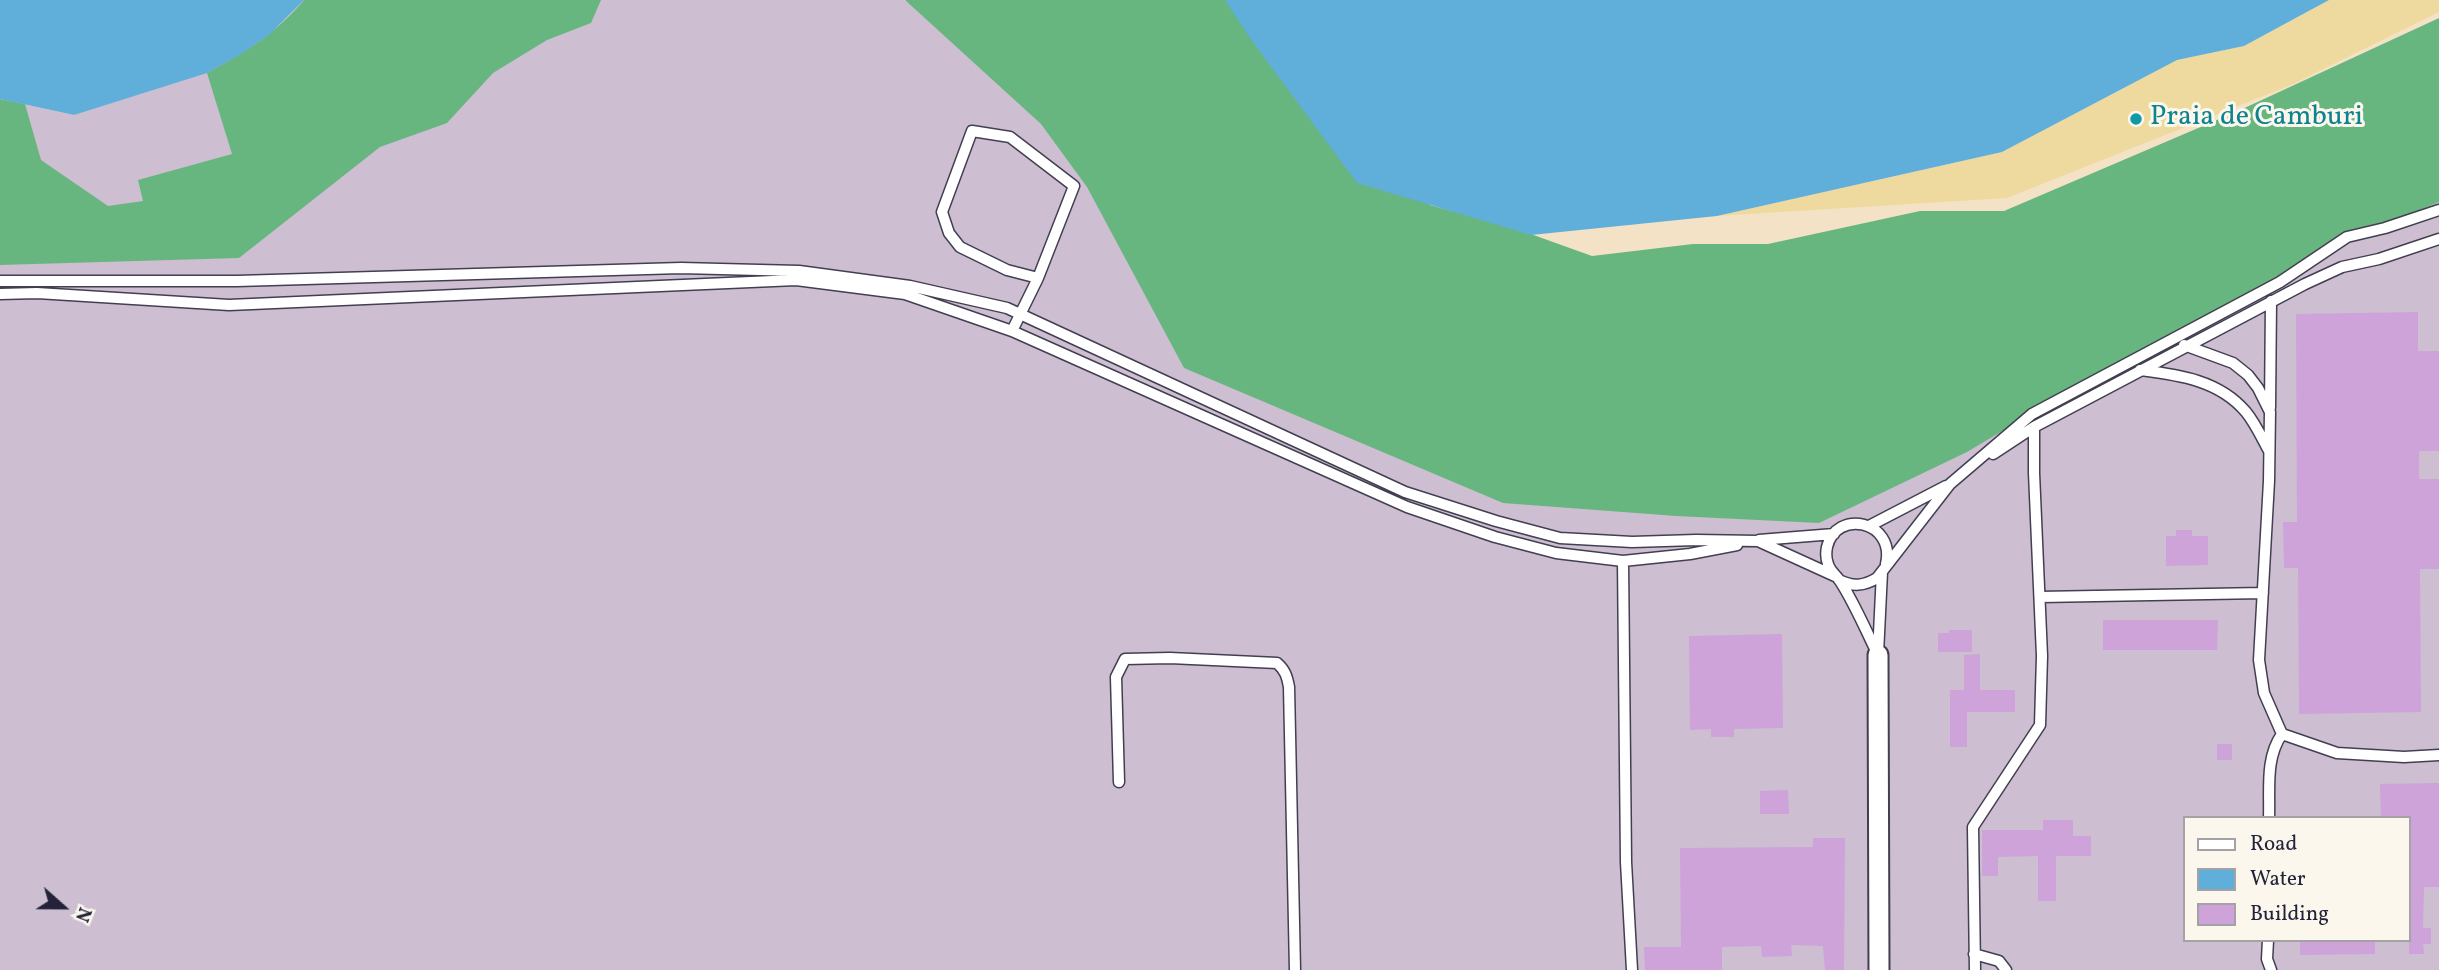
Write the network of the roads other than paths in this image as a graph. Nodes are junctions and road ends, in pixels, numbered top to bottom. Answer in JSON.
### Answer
{"nodes":[{"id":1,"x":2439,"y":210,"type":"edge"},
{"id":2,"x":2439,"y":239,"type":"edge"},
{"id":3,"x":1038,"y":278,"type":"junction"},
{"id":4,"x":0,"y":281,"type":"edge"},
{"id":5,"x":0,"y":294,"type":"edge"},
{"id":6,"x":2271,"y":302,"type":"junction"},
{"id":7,"x":1020,"y":314,"type":"junction"},
{"id":8,"x":1012,"y":331,"type":"junction"},
{"id":9,"x":2169,"y":341,"type":"junction"},
{"id":10,"x":2186,"y":345,"type":"junction"},
{"id":11,"x":2140,"y":370,"type":"junction"},
{"id":12,"x":2270,"y":412,"type":"junction"},
{"id":13,"x":2034,"y":427,"type":"junction"},
{"id":14,"x":2269,"y":451,"type":"junction"},
{"id":15,"x":1950,"y":484,"type":"junction"},
{"id":16,"x":1869,"y":526,"type":"junction"},
{"id":17,"x":1835,"y":534,"type":"junction"},
{"id":18,"x":1758,"y":541,"type":"junction"},
{"id":19,"x":1623,"y":561,"type":"junction"},
{"id":20,"x":1884,"y":569,"type":"junction"},
{"id":21,"x":1838,"y":578,"type":"junction"},
{"id":22,"x":2263,"y":593,"type":"junction"},
{"id":23,"x":2040,"y":597,"type":"junction"},
{"id":24,"x":1878,"y":655,"type":"junction"},
{"id":25,"x":2282,"y":734,"type":"junction"},
{"id":26,"x":2439,"y":755,"type":"edge"},
{"id":27,"x":1119,"y":782,"type":"dead end"},
{"id":28,"x":2269,"y":816,"type":"edge"},
{"id":29,"x":2268,"y":942,"type":"edge"},
{"id":30,"x":1974,"y":954,"type":"junction"},
{"id":31,"x":1295,"y":970,"type":"edge"},
{"id":32,"x":1632,"y":970,"type":"edge"},
{"id":33,"x":1879,"y":970,"type":"edge"},
{"id":34,"x":1975,"y":970,"type":"edge"},
{"id":35,"x":2006,"y":970,"type":"edge"},
{"id":36,"x":2271,"y":970,"type":"edge"}],
"edges":[{"from":1,"to":9,"type":"lane"},
{"from":2,"to":6,"type":"lane"},
{"from":3,"to":3,"type":"lane"},
{"from":3,"to":7,"type":"lane"},
{"from":4,"to":7,"type":"lane"},
{"from":5,"to":8,"type":"lane"},
{"from":6,"to":10,"type":"lane"},
{"from":6,"to":12,"type":"lane"},
{"from":7,"to":8,"type":"lane"},
{"from":7,"to":18,"type":"lane"},
{"from":8,"to":19,"type":"lane"},
{"from":9,"to":10,"type":"lane"},
{"from":9,"to":15,"type":"lane"},
{"from":10,"to":11,"type":"lane"},
{"from":10,"to":12,"type":"lane"},
{"from":11,"to":13,"type":"lane"},
{"from":11,"to":14,"type":"lane"},
{"from":12,"to":14,"type":"lane"},
{"from":13,"to":15,"type":"lane"},
{"from":13,"to":23,"type":"lane"},
{"from":14,"to":22,"type":"lane"},
{"from":15,"to":16,"type":"lane"},
{"from":15,"to":20,"type":"lane"},
{"from":16,"to":17,"type":"lane"},
{"from":16,"to":20,"type":"lane"},
{"from":17,"to":18,"type":"lane"},
{"from":17,"to":21,"type":"lane"},
{"from":18,"to":19,"type":"lane"},
{"from":18,"to":21,"type":"lane"},
{"from":19,"to":32,"type":"lane"},
{"from":20,"to":21,"type":"lane"},
{"from":20,"to":24,"type":"lane"},
{"from":21,"to":24,"type":"lane"},
{"from":22,"to":23,"type":"lane"},
{"from":22,"to":25,"type":"lane"},
{"from":23,"to":30,"type":"lane"},
{"from":24,"to":33,"type":"street"},
{"from":25,"to":26,"type":"lane"},
{"from":25,"to":28,"type":"lane"},
{"from":27,"to":31,"type":"lane"},
{"from":29,"to":36,"type":"lane"},
{"from":30,"to":34,"type":"lane"},
{"from":30,"to":35,"type":"lane"}]}
